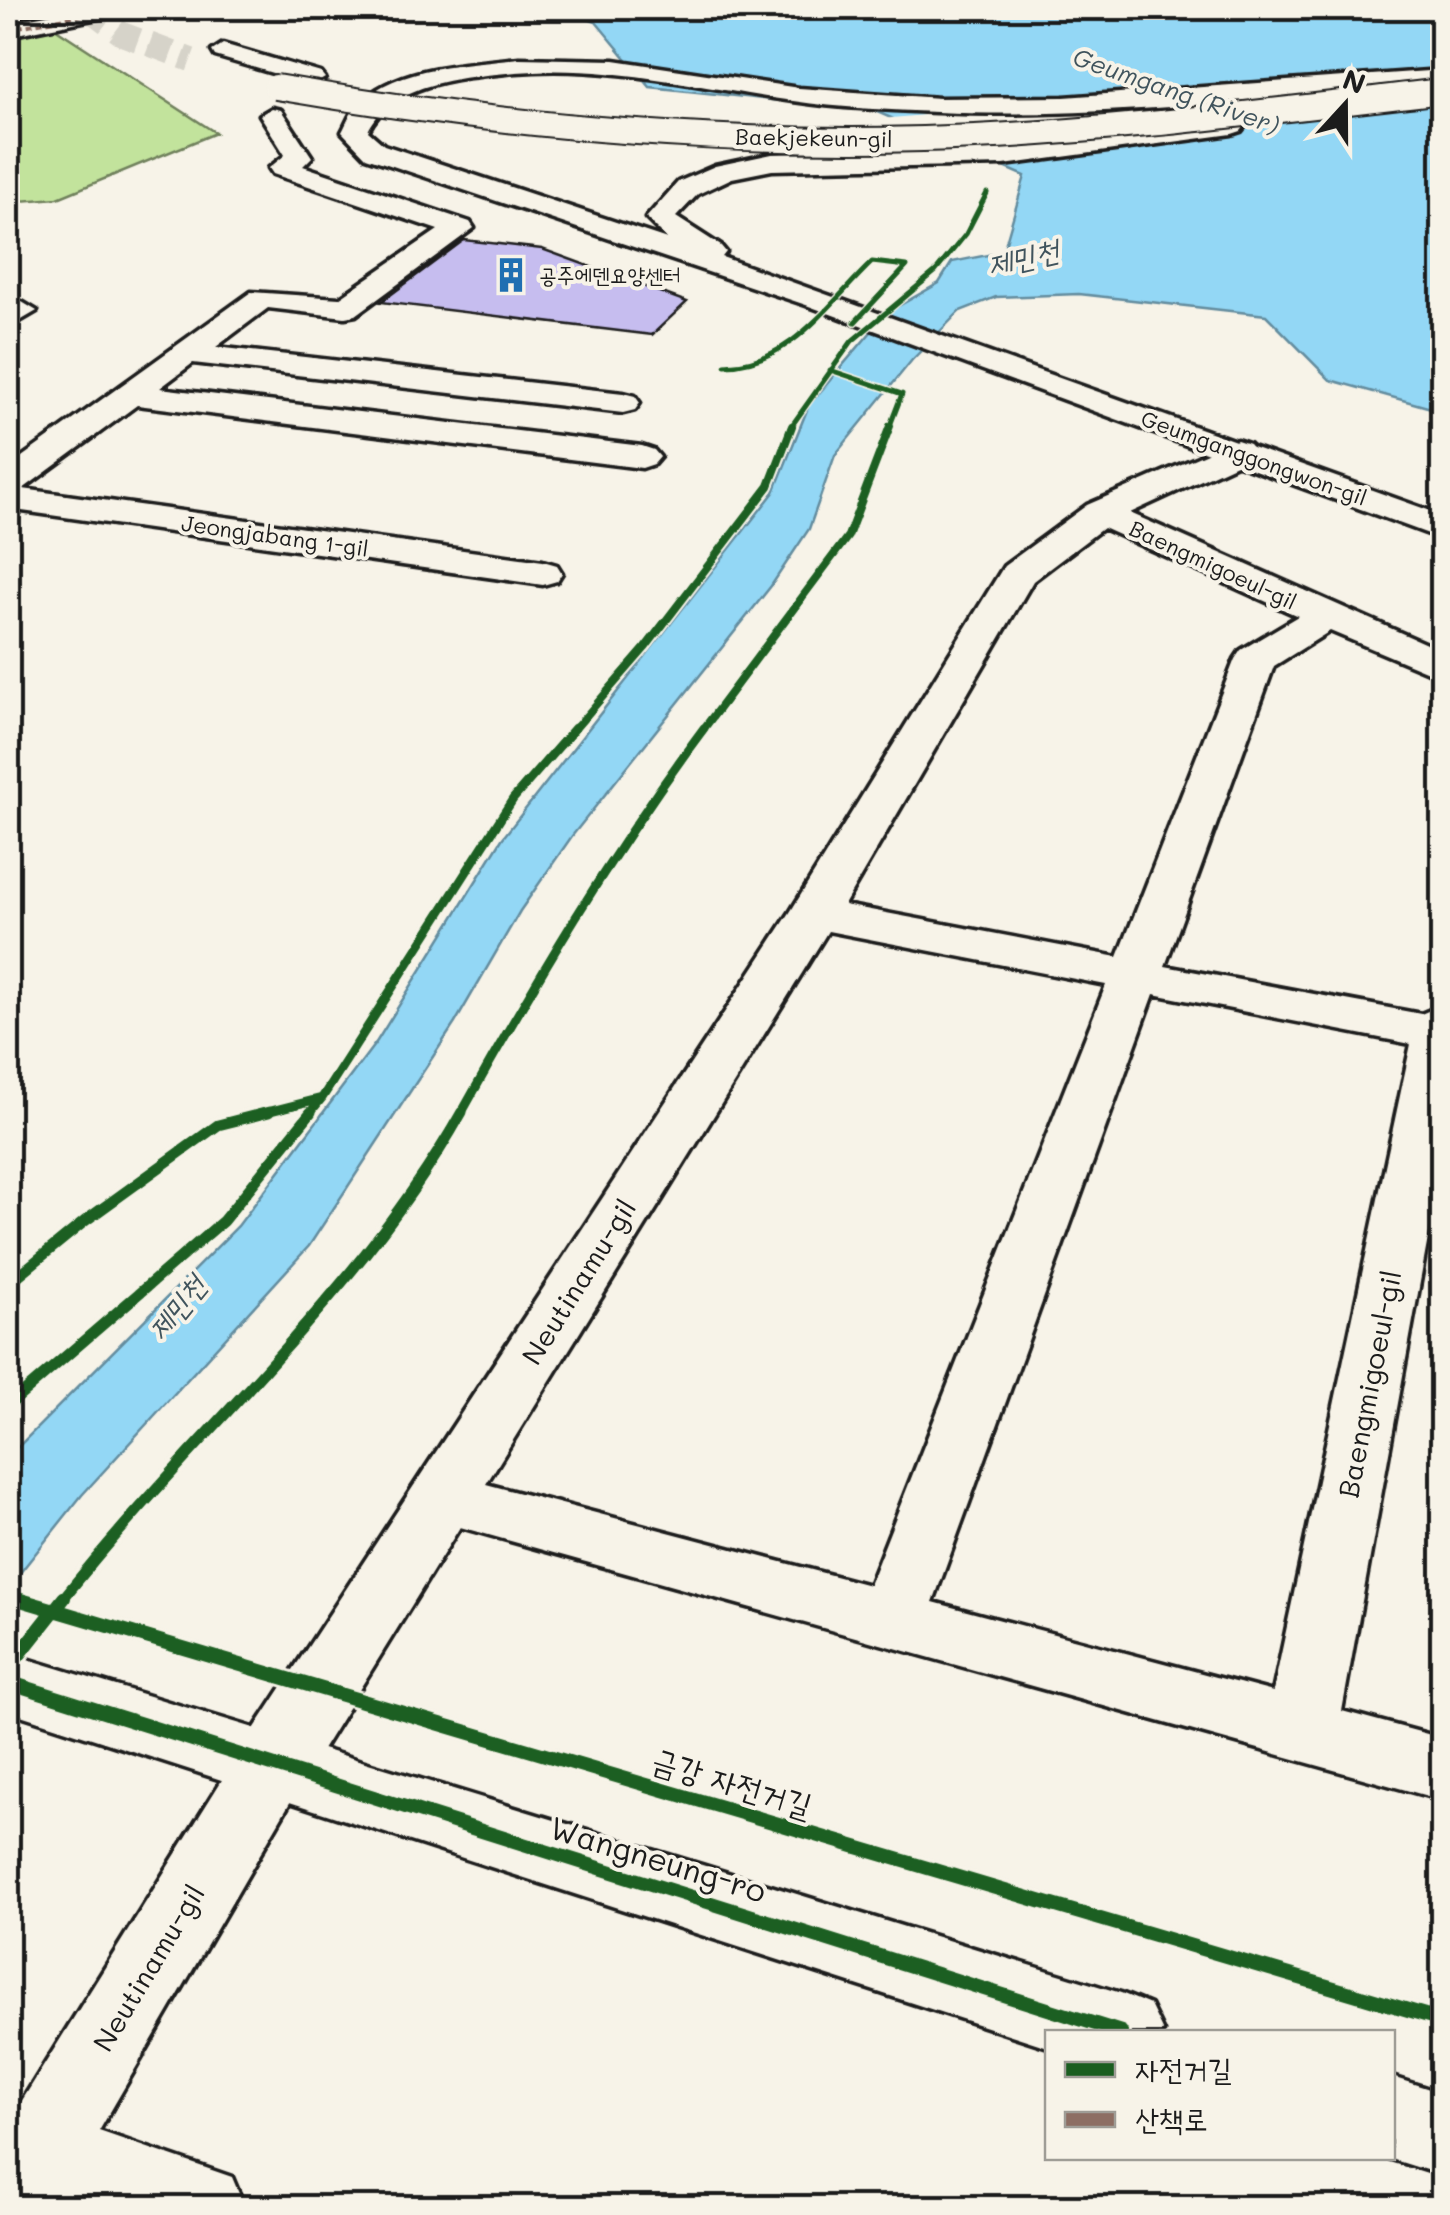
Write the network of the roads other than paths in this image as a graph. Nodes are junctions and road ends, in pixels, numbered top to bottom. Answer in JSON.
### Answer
{"nodes":[{"id":1,"x":118,"y":8,"type":"edge"},
{"id":2,"x":8,"y":26,"type":"edge"},
{"id":3,"x":1442,"y":79,"type":"edge"},
{"id":4,"x":1442,"y":94,"type":"edge"},
{"id":5,"x":274,"y":101,"type":"junction"},
{"id":6,"x":772,"y":284,"type":"junction"},
{"id":7,"x":186,"y":353,"type":"junction"},
{"id":8,"x":129,"y":394,"type":"junction"},
{"id":9,"x":623,"y":403,"type":"dead end"},
{"id":10,"x":1237,"y":452,"type":"junction"},
{"id":11,"x":642,"y":457,"type":"dead end"},
{"id":12,"x":8,"y":484,"type":"edge"},
{"id":13,"x":8,"y":498,"type":"edge"},
{"id":14,"x":1100,"y":514,"type":"junction"},
{"id":15,"x":1442,"y":528,"type":"edge"},
{"id":16,"x":543,"y":574,"type":"dead end"},
{"id":17,"x":1325,"y":617,"type":"junction"},
{"id":18,"x":1442,"y":666,"type":"edge"},
{"id":19,"x":814,"y":914,"type":"junction"},
{"id":20,"x":1134,"y":975,"type":"junction"},
{"id":21,"x":1442,"y":1030,"type":"edge"},
{"id":22,"x":442,"y":1497,"type":"junction"},
{"id":23,"x":892,"y":1617,"type":"junction"},
{"id":24,"x":8,"y":1682,"type":"edge"},
{"id":25,"x":1300,"y":1734,"type":"junction"},
{"id":26,"x":272,"y":1765,"type":"junction"},
{"id":27,"x":1442,"y":1769,"type":"edge"},
{"id":28,"x":1116,"y":2030,"type":"edge"},
{"id":29,"x":1395,"y":2119,"type":"edge"},
{"id":30,"x":1442,"y":2134,"type":"edge"},
{"id":31,"x":23,"y":2178,"type":"edge"},
{"id":32,"x":201,"y":2208,"type":"edge"}],
"edges":[{"from":1,"to":2,"type":"main road"},
{"from":3,"to":5,"type":"main road","name":"Baekjekeun-gil"},
{"from":3,"to":6,"type":"main road"},
{"from":4,"to":5,"type":"main road","name":"Baekjekeun-gil","bridge":true},
{"from":4,"to":6,"type":"main road","bridge":true},
{"from":5,"to":7,"type":"main road"},
{"from":6,"to":10,"type":"main road","name":"Geumganggongwon-gil"},
{"from":7,"to":8,"type":"main road"},
{"from":7,"to":9,"type":"main road"},
{"from":8,"to":11,"type":"main road"},
{"from":8,"to":12,"type":"main road"},
{"from":10,"to":14,"type":"main road","name":"Neutinamu-gil"},
{"from":10,"to":15,"type":"main road","name":"Geumganggongwon-gil"},
{"from":13,"to":16,"type":"main road","name":"Jeongjabang 1-gil"},
{"from":14,"to":17,"type":"main road","name":"Baengmigoeul-gil"},
{"from":14,"to":19,"type":"main road","name":"Neutinamu-gil"},
{"from":17,"to":18,"type":"main road","name":"Baengmigoeul-gil"},
{"from":17,"to":20,"type":"main road","name":"Baengmigoeul-gil"},
{"from":19,"to":20,"type":"main road","name":"Baengmigoeul-gil"},
{"from":19,"to":22,"type":"main road","name":"Neutinamu-gil"},
{"from":20,"to":21,"type":"main road","name":"Baengmigoeul-gil"},
{"from":20,"to":23,"type":"main road","name":"Baengmigoeul-gil"},
{"from":21,"to":25,"type":"main road","name":"Baengmigoeul-gil"},
{"from":22,"to":23,"type":"main road"},
{"from":22,"to":26,"type":"main road","name":"Neutinamu-gil"},
{"from":23,"to":25,"type":"main road"},
{"from":24,"to":26,"type":"main road","name":"Wangneung-ro"},
{"from":25,"to":27,"type":"main road"},
{"from":26,"to":28,"type":"main road","name":"Wangneung-ro"},
{"from":26,"to":31,"type":"main road","name":"Neutinamu-gil"},
{"from":29,"to":30,"type":"main road"},
{"from":31,"to":32,"type":"main road"}]}
